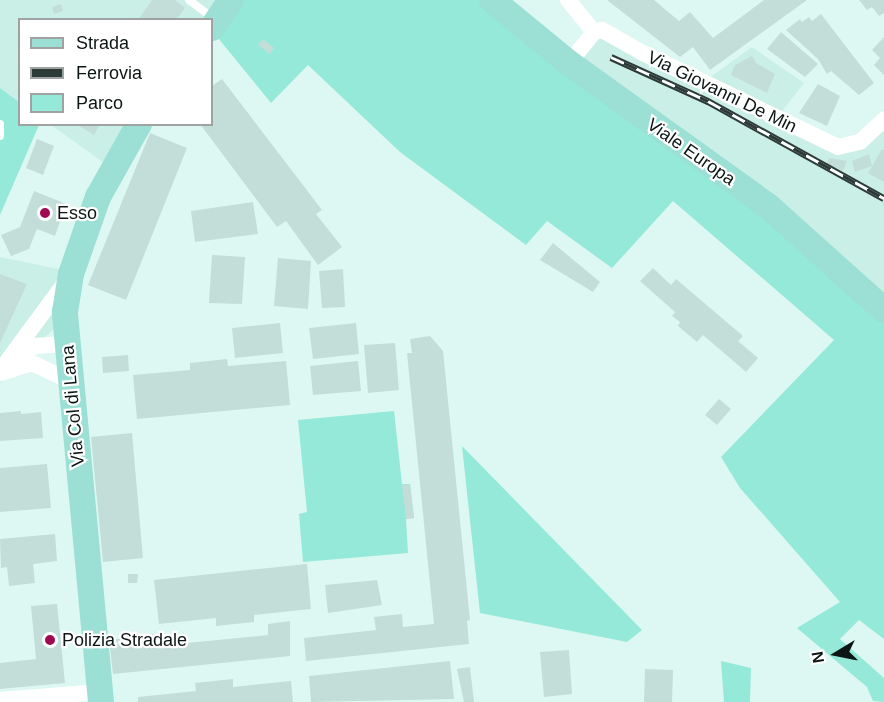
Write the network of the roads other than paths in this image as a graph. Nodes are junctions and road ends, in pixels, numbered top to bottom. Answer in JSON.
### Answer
{"nodes":[{"id":1,"x":189,"y":0,"type":"edge"},
{"id":2,"x":231,"y":0,"type":"edge"},
{"id":3,"x":492,"y":0,"type":"edge"},
{"id":4,"x":568,"y":0,"type":"edge"},
{"id":5,"x":208,"y":18,"type":"edge"},
{"id":6,"x":214,"y":24,"type":"edge"},
{"id":7,"x":594,"y":32,"type":"junction"},
{"id":8,"x":569,"y":63,"type":"junction"},
{"id":9,"x":884,"y":120,"type":"edge"},
{"id":10,"x":0,"y":124,"type":"edge"},
{"id":11,"x":137,"y":126,"type":"edge"},
{"id":12,"x":0,"y":136,"type":"edge"},
{"id":13,"x":71,"y":274,"type":"junction"},
{"id":14,"x":884,"y":310,"type":"edge"},
{"id":15,"x":67,"y":347,"type":"junction"},
{"id":16,"x":16,"y":362,"type":"junction"},
{"id":17,"x":0,"y":372,"type":"edge"},
{"id":18,"x":70,"y":381,"type":"junction"},
{"id":19,"x":100,"y":697,"type":"edge"},
{"id":20,"x":0,"y":700,"type":"edge"}],
"edges":[{"from":1,"to":5,"type":"lane"},
{"from":2,"to":6,"type":"main road"},
{"from":3,"to":8,"type":"main road","name":"Viale Europa"},
{"from":4,"to":7,"type":"street"},
{"from":7,"to":8,"type":"street"},
{"from":7,"to":9,"type":"street","name":"Via Giovanni De Min"},
{"from":8,"to":14,"type":"main road","name":"Viale Europa"},
{"from":10,"to":12,"type":"lane"},
{"from":11,"to":13,"type":"main road","name":"Via Col di Lana"},
{"from":13,"to":15,"type":"main road","name":"Via Col di Lana"},
{"from":13,"to":16,"type":"street"},
{"from":15,"to":16,"type":"street"},
{"from":15,"to":18,"type":"main road","name":"Via Col di Lana"},
{"from":16,"to":17,"type":"street"},
{"from":16,"to":18,"type":"street"},
{"from":18,"to":19,"type":"main road","name":"Via Col di Lana"},
{"from":19,"to":20,"type":"street"}]}
